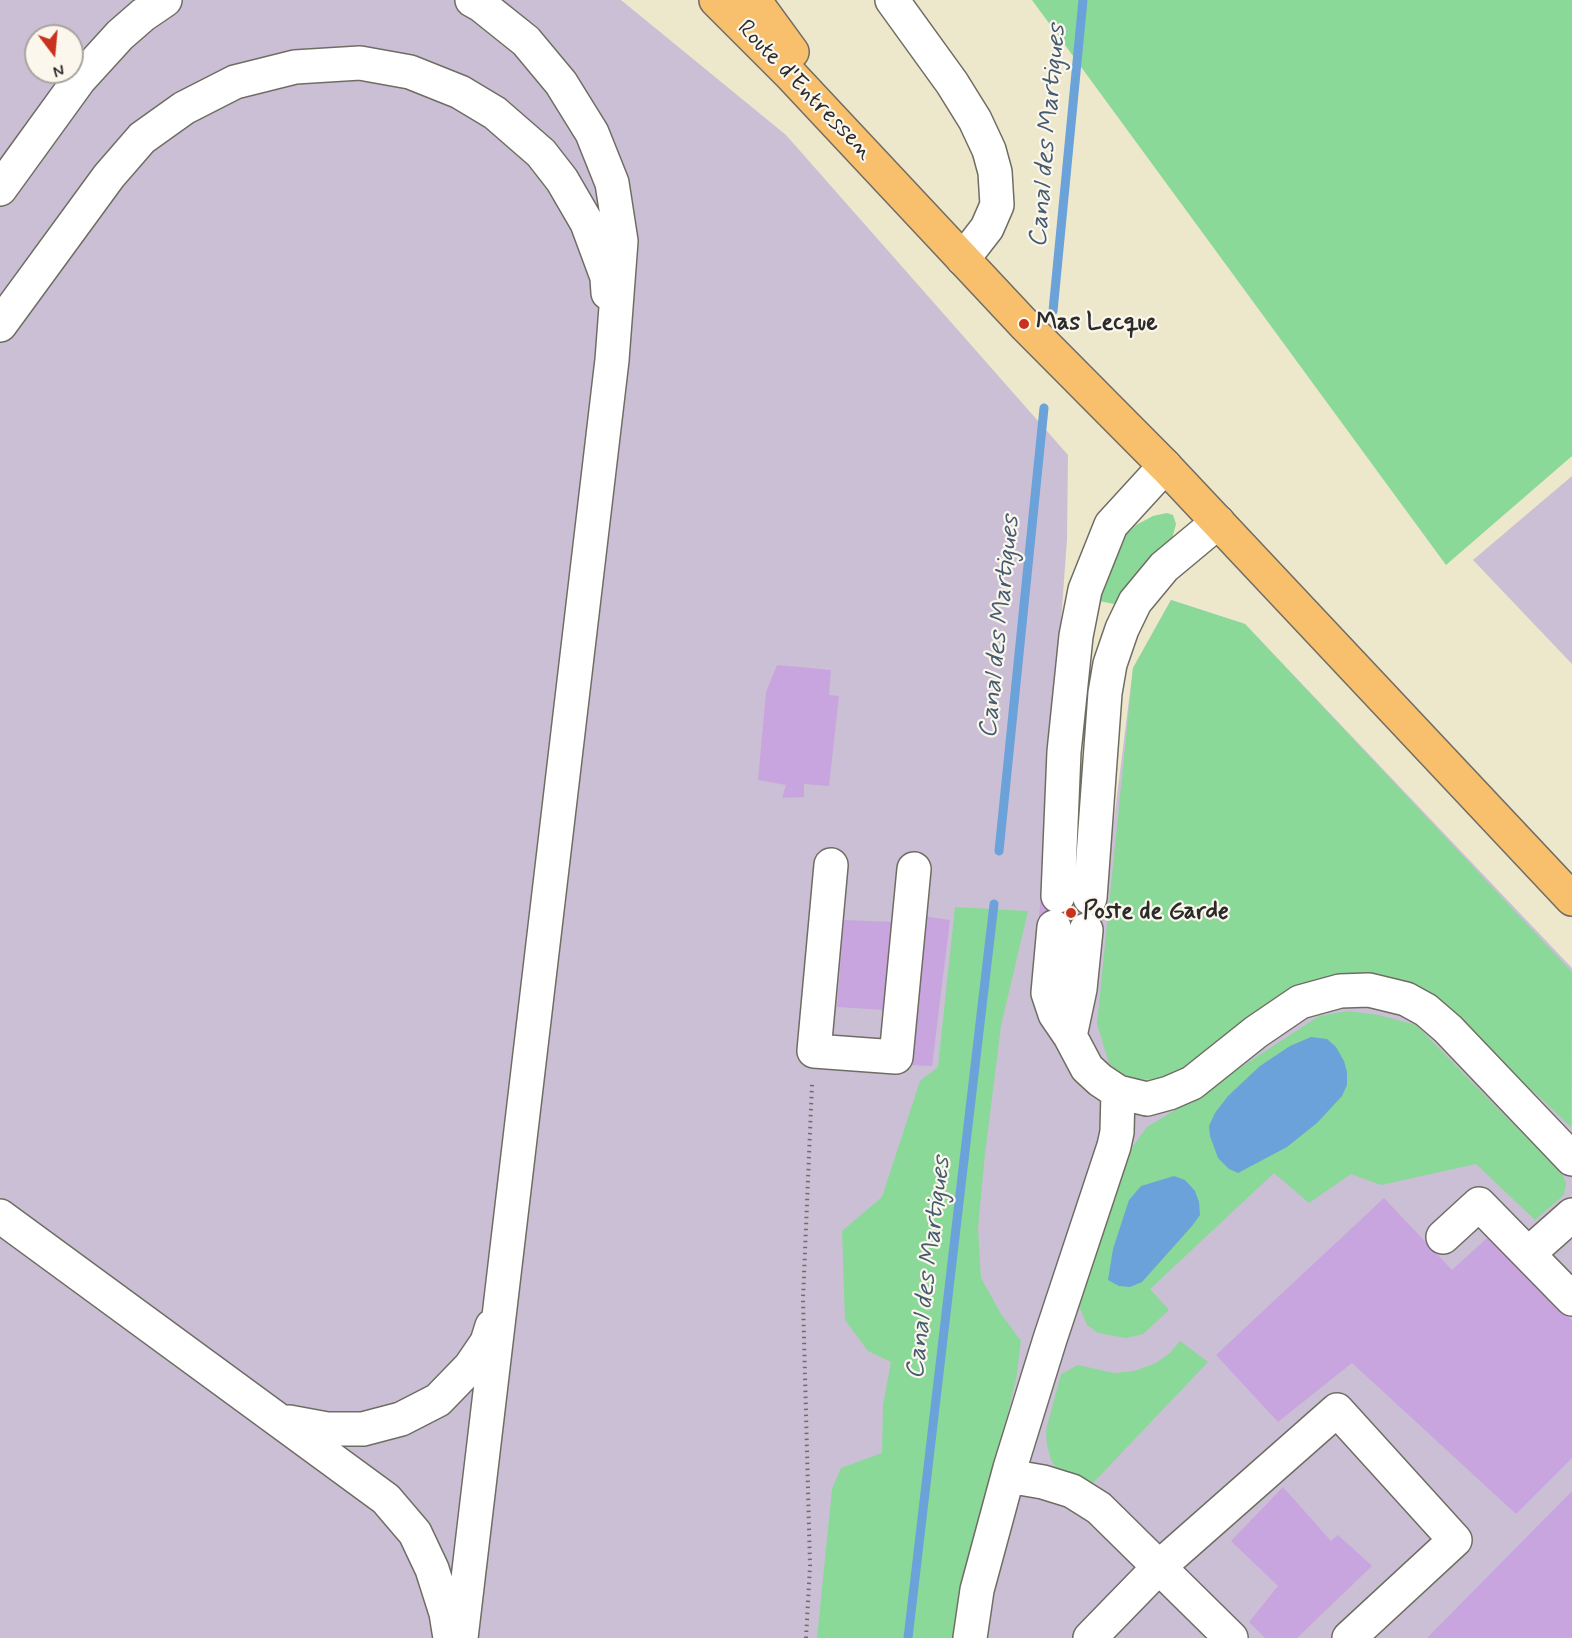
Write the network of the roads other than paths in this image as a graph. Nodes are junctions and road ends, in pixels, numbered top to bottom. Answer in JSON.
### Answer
{"nodes":[{"id":1,"x":165,"y":0,"type":"edge"},
{"id":2,"x":472,"y":0,"type":"edge"},
{"id":3,"x":716,"y":0,"type":"edge"},
{"id":4,"x":754,"y":0,"type":"edge"},
{"id":5,"x":892,"y":0,"type":"edge"},
{"id":6,"x":868,"y":159,"type":"junction"},
{"id":7,"x":0,"y":188,"type":"edge"},
{"id":8,"x":963,"y":259,"type":"junction"},
{"id":9,"x":0,"y":325,"type":"edge"},
{"id":10,"x":612,"y":360,"type":"junction"},
{"id":11,"x":1165,"y":466,"type":"junction"},
{"id":12,"x":1218,"y":522,"type":"junction"},
{"id":13,"x":831,"y":865,"type":"dead end"},
{"id":14,"x":914,"y":870,"type":"dead end"},
{"id":15,"x":1572,"y":899,"type":"edge"},
{"id":16,"x":1072,"y":913,"type":"junction"},
{"id":17,"x":1118,"y":1092,"type":"junction"},
{"id":18,"x":1572,"y":1159,"type":"edge"},
{"id":19,"x":1572,"y":1215,"type":"edge"},
{"id":20,"x":0,"y":1216,"type":"edge"},
{"id":21,"x":1443,"y":1237,"type":"dead end"},
{"id":22,"x":1528,"y":1254,"type":"junction"},
{"id":23,"x":502,"y":1296,"type":"junction"},
{"id":24,"x":1572,"y":1299,"type":"edge"},
{"id":25,"x":280,"y":1420,"type":"junction"},
{"id":26,"x":1008,"y":1476,"type":"junction"},
{"id":27,"x":1160,"y":1567,"type":"junction"},
{"id":28,"x":450,"y":1638,"type":"edge"},
{"id":29,"x":461,"y":1638,"type":"edge"},
{"id":30,"x":970,"y":1638,"type":"edge"},
{"id":31,"x":1090,"y":1638,"type":"edge"},
{"id":32,"x":1231,"y":1638,"type":"edge"},
{"id":33,"x":1349,"y":1638,"type":"edge"}],
"edges":[{"from":1,"to":7,"type":"street"},
{"from":2,"to":10,"type":"street"},
{"from":3,"to":6,"type":"main road","name":"Route d'Entressen"},
{"from":4,"to":6,"type":"main road"},
{"from":5,"to":8,"type":"street"},
{"from":6,"to":8,"type":"main road","name":"Route d'Entressen"},
{"from":8,"to":11,"type":"main road","name":"Route d'Entressen"},
{"from":9,"to":10,"type":"street"},
{"from":10,"to":23,"type":"street"},
{"from":11,"to":12,"type":"main road","name":"Route d'Entressen"},
{"from":11,"to":16,"type":"street"},
{"from":12,"to":15,"type":"main road","name":"Route d'Entressen"},
{"from":12,"to":16,"type":"street"},
{"from":13,"to":14,"type":"street"},
{"from":16,"to":17,"type":"street"},
{"from":17,"to":18,"type":"street"},
{"from":17,"to":26,"type":"street"},
{"from":19,"to":22,"type":"street"},
{"from":20,"to":25,"type":"street"},
{"from":21,"to":22,"type":"street"},
{"from":22,"to":24,"type":"street"},
{"from":23,"to":25,"type":"street"},
{"from":23,"to":29,"type":"street"},
{"from":25,"to":28,"type":"street"},
{"from":26,"to":27,"type":"street"},
{"from":26,"to":30,"type":"street"},
{"from":27,"to":31,"type":"street"},
{"from":27,"to":32,"type":"street"},
{"from":27,"to":33,"type":"street"}]}
